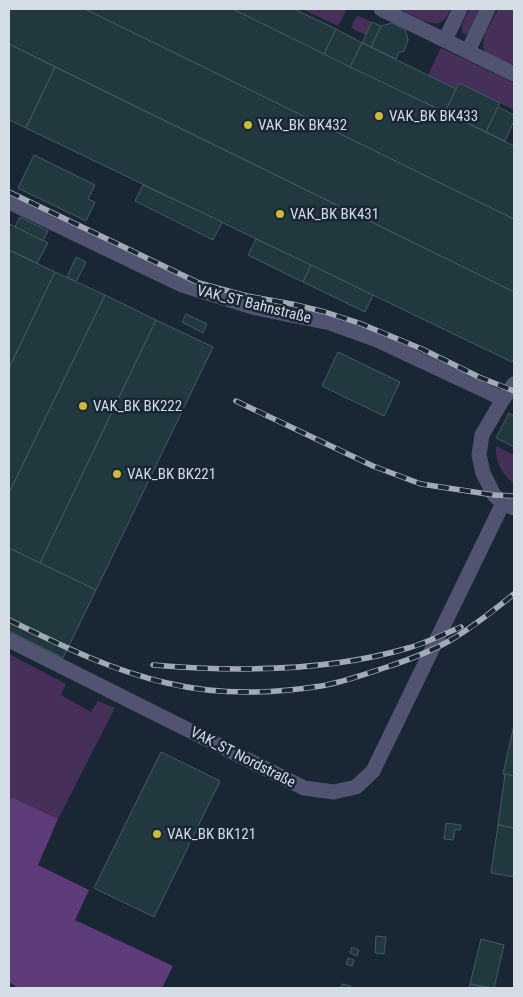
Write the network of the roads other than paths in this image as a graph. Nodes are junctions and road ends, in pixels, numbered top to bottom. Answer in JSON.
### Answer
{"nodes":[{"id":1,"x":380,"y":9,"type":"edge"},
{"id":2,"x":460,"y":9,"type":"edge"},
{"id":3,"x":488,"y":9,"type":"edge"},
{"id":4,"x":445,"y":40,"type":"junction"},
{"id":5,"x":468,"y":51,"type":"junction"},
{"id":6,"x":514,"y":74,"type":"edge"},
{"id":7,"x":9,"y":202,"type":"edge"},
{"id":8,"x":514,"y":384,"type":"edge"},
{"id":9,"x":503,"y":399,"type":"junction"},
{"id":10,"x":508,"y":505,"type":"edge"},
{"id":11,"x":9,"y":640,"type":"edge"}],
"edges":[{"from":1,"to":4,"type":"lane"},
{"from":2,"to":4,"type":"lane"},
{"from":3,"to":5,"type":"lane"},
{"from":4,"to":5,"type":"lane"},
{"from":5,"to":6,"type":"lane"},
{"from":7,"to":9,"type":"lane","name":"VAK_ST Bahnstraße"},
{"from":8,"to":9,"type":"lane"},
{"from":9,"to":10,"type":"lane"},
{"from":10,"to":11,"type":"lane","name":"VAK_ST Nordstraße"}]}
